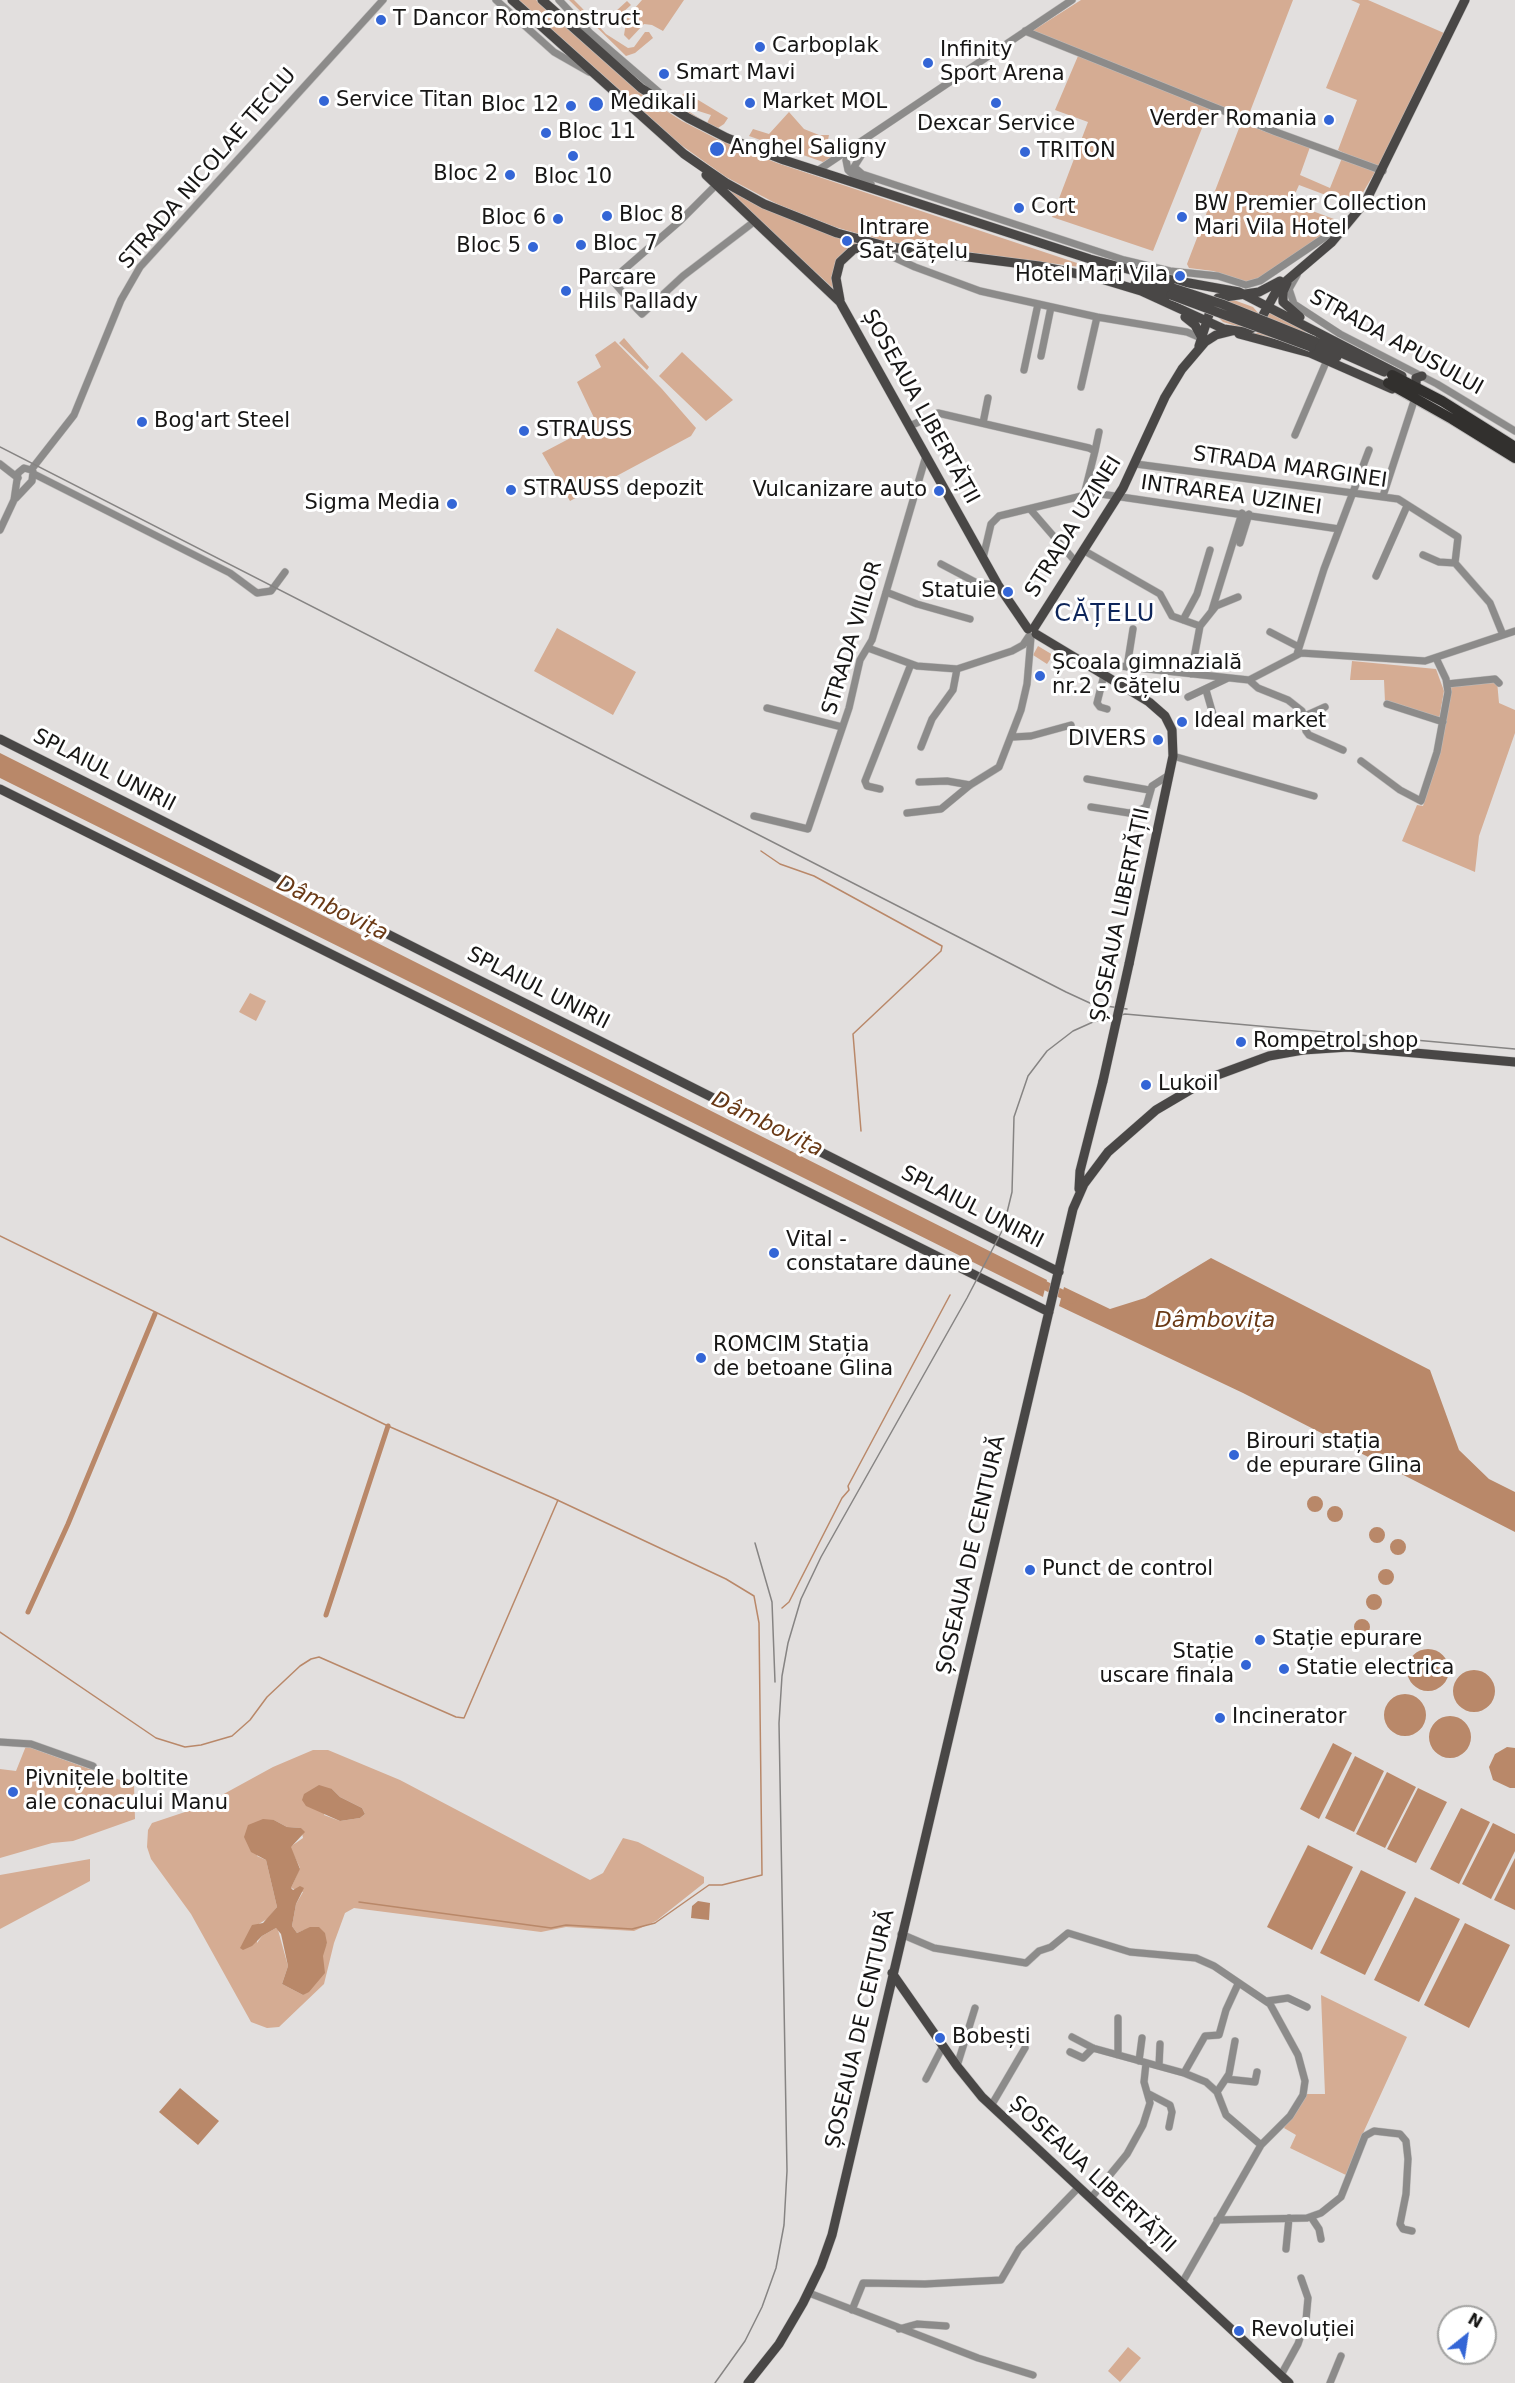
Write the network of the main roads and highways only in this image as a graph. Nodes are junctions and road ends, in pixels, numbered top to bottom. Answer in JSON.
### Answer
{"nodes":[{"id":1,"x":512,"y":0,"type":"edge"},
{"id":2,"x":542,"y":0,"type":"edge"},
{"id":3,"x":1465,"y":0,"type":"edge"},
{"id":4,"x":684,"y":154,"type":"junction"},
{"id":5,"x":878,"y":245,"type":"junction"},
{"id":6,"x":1039,"y":266,"type":"junction"},
{"id":7,"x":1299,"y":269,"type":"junction"},
{"id":8,"x":1172,"y":284,"type":"junction"},
{"id":9,"x":1245,"y":294,"type":"junction"},
{"id":10,"x":1286,"y":298,"type":"junction"},
{"id":11,"x":1217,"y":299,"type":"junction"},
{"id":12,"x":1160,"y":301,"type":"junction"},
{"id":13,"x":840,"y":302,"type":"junction"},
{"id":14,"x":1269,"y":302,"type":"junction"},
{"id":15,"x":1261,"y":320,"type":"junction"},
{"id":16,"x":1208,"y":322,"type":"junction"},
{"id":17,"x":1232,"y":331,"type":"junction"},
{"id":18,"x":1202,"y":338,"type":"junction"},
{"id":19,"x":1331,"y":339,"type":"junction"},
{"id":20,"x":1196,"y":350,"type":"junction"},
{"id":21,"x":1422,"y":376,"type":"road end"},
{"id":22,"x":1390,"y":379,"type":"junction"},
{"id":23,"x":1416,"y":385,"type":"junction"},
{"id":24,"x":1429,"y":394,"type":"junction"},
{"id":25,"x":1440,"y":412,"type":"junction"},
{"id":26,"x":1515,"y":447,"type":"edge"},
{"id":27,"x":1515,"y":458,"type":"edge"},
{"id":28,"x":1032,"y":633,"type":"junction"},
{"id":29,"x":0,"y":739,"type":"edge"},
{"id":30,"x":0,"y":789,"type":"edge"},
{"id":31,"x":1515,"y":1062,"type":"edge"},
{"id":32,"x":1090,"y":1141,"type":"junction"},
{"id":33,"x":1108,"y":1152,"type":"junction"},
{"id":34,"x":1089,"y":1175,"type":"junction"},
{"id":35,"x":1079,"y":1193,"type":"junction"},
{"id":36,"x":1064,"y":1251,"type":"junction"},
{"id":37,"x":1037,"y":1261,"type":"junction"},
{"id":38,"x":1059,"y":1272,"type":"junction"},
{"id":39,"x":1049,"y":1312,"type":"junction"},
{"id":40,"x":892,"y":1973,"type":"junction"},
{"id":41,"x":748,"y":2383,"type":"edge"},
{"id":42,"x":1290,"y":2383,"type":"edge"}],
"edges":[{"from":1,"to":4,"type":"main road"},
{"from":2,"to":8,"type":"main road"},
{"from":3,"to":7,"type":"main road"},
{"from":4,"to":5,"type":"main road"},
{"from":4,"to":13,"type":"main road","name":"ȘOSEAUA LIBERTĂȚII"},
{"from":5,"to":6,"type":"main road"},
{"from":5,"to":13,"type":"main road"},
{"from":6,"to":8,"type":"main road"},
{"from":6,"to":12,"type":"main road"},
{"from":7,"to":9,"type":"main road"},
{"from":7,"to":10,"type":"main road"},
{"from":7,"to":14,"type":"main road"},
{"from":8,"to":9,"type":"main road"},
{"from":8,"to":22,"type":"main road","bridge":true},
{"from":9,"to":11,"type":"main road"},
{"from":9,"to":14,"type":"main road"},
{"from":9,"to":15,"type":"main road"},
{"from":10,"to":14,"type":"main road"},
{"from":10,"to":19,"type":"main road"},
{"from":11,"to":16,"type":"main road","name":"STRADA UZINEI"},
{"from":11,"to":17,"type":"main road"},
{"from":12,"to":16,"type":"main road"},
{"from":12,"to":18,"type":"main road"},
{"from":13,"to":28,"type":"main road","name":"ȘOSEAUA LIBERTĂȚII"},
{"from":14,"to":15,"type":"main road"},
{"from":14,"to":19,"type":"main road"},
{"from":15,"to":17,"type":"main road"},
{"from":16,"to":17,"type":"main road"},
{"from":16,"to":18,"type":"main road","name":"STRADA UZINEI"},
{"from":17,"to":20,"type":"main road","name":"STRADA UZINEI"},
{"from":17,"to":25,"type":"main road"},
{"from":18,"to":20,"type":"main road","name":"STRADA UZINEI"},
{"from":19,"to":23,"type":"main road"},
{"from":20,"to":28,"type":"main road","name":"STRADA UZINEI"},
{"from":21,"to":23,"type":"main road"},
{"from":22,"to":24,"type":"highway"},
{"from":22,"to":25,"type":"highway"},
{"from":23,"to":24,"type":"main road"},
{"from":24,"to":26,"type":"highway"},
{"from":25,"to":27,"type":"highway"},
{"from":28,"to":32,"type":"main road","name":"ȘOSEAUA LIBERTĂȚII","bridge":true},
{"from":29,"to":37,"type":"main road","name":"SPLAIUL UNIRII"},
{"from":30,"to":39,"type":"main road"},
{"from":31,"to":33,"type":"main road","name":"ȘOSEAUA DE CENTURĂ"},
{"from":32,"to":33,"type":"main road"},
{"from":32,"to":34,"type":"main road"},
{"from":32,"to":35,"type":"main road","name":"ȘOSEAUA LIBERTĂȚII"},
{"from":33,"to":34,"type":"main road","name":"ȘOSEAUA DE CENTURĂ"},
{"from":34,"to":35,"type":"main road","name":"ȘOSEAUA DE CENTURĂ"},
{"from":35,"to":36,"type":"main road","name":"ȘOSEAUA DE CENTURĂ"},
{"from":36,"to":37,"type":"main road"},
{"from":36,"to":38,"type":"main road","name":"ȘOSEAUA DE CENTURĂ"},
{"from":37,"to":38,"type":"main road","name":"SPLAIUL UNIRII"},
{"from":38,"to":39,"type":"main road","name":"ȘOSEAUA DE CENTURĂ"},
{"from":39,"to":40,"type":"main road","name":"ȘOSEAUA DE CENTURĂ"},
{"from":40,"to":41,"type":"main road","name":"ȘOSEAUA DE CENTURĂ"},
{"from":40,"to":42,"type":"main road","name":"ȘOSEAUA LIBERTĂȚII"}]}
